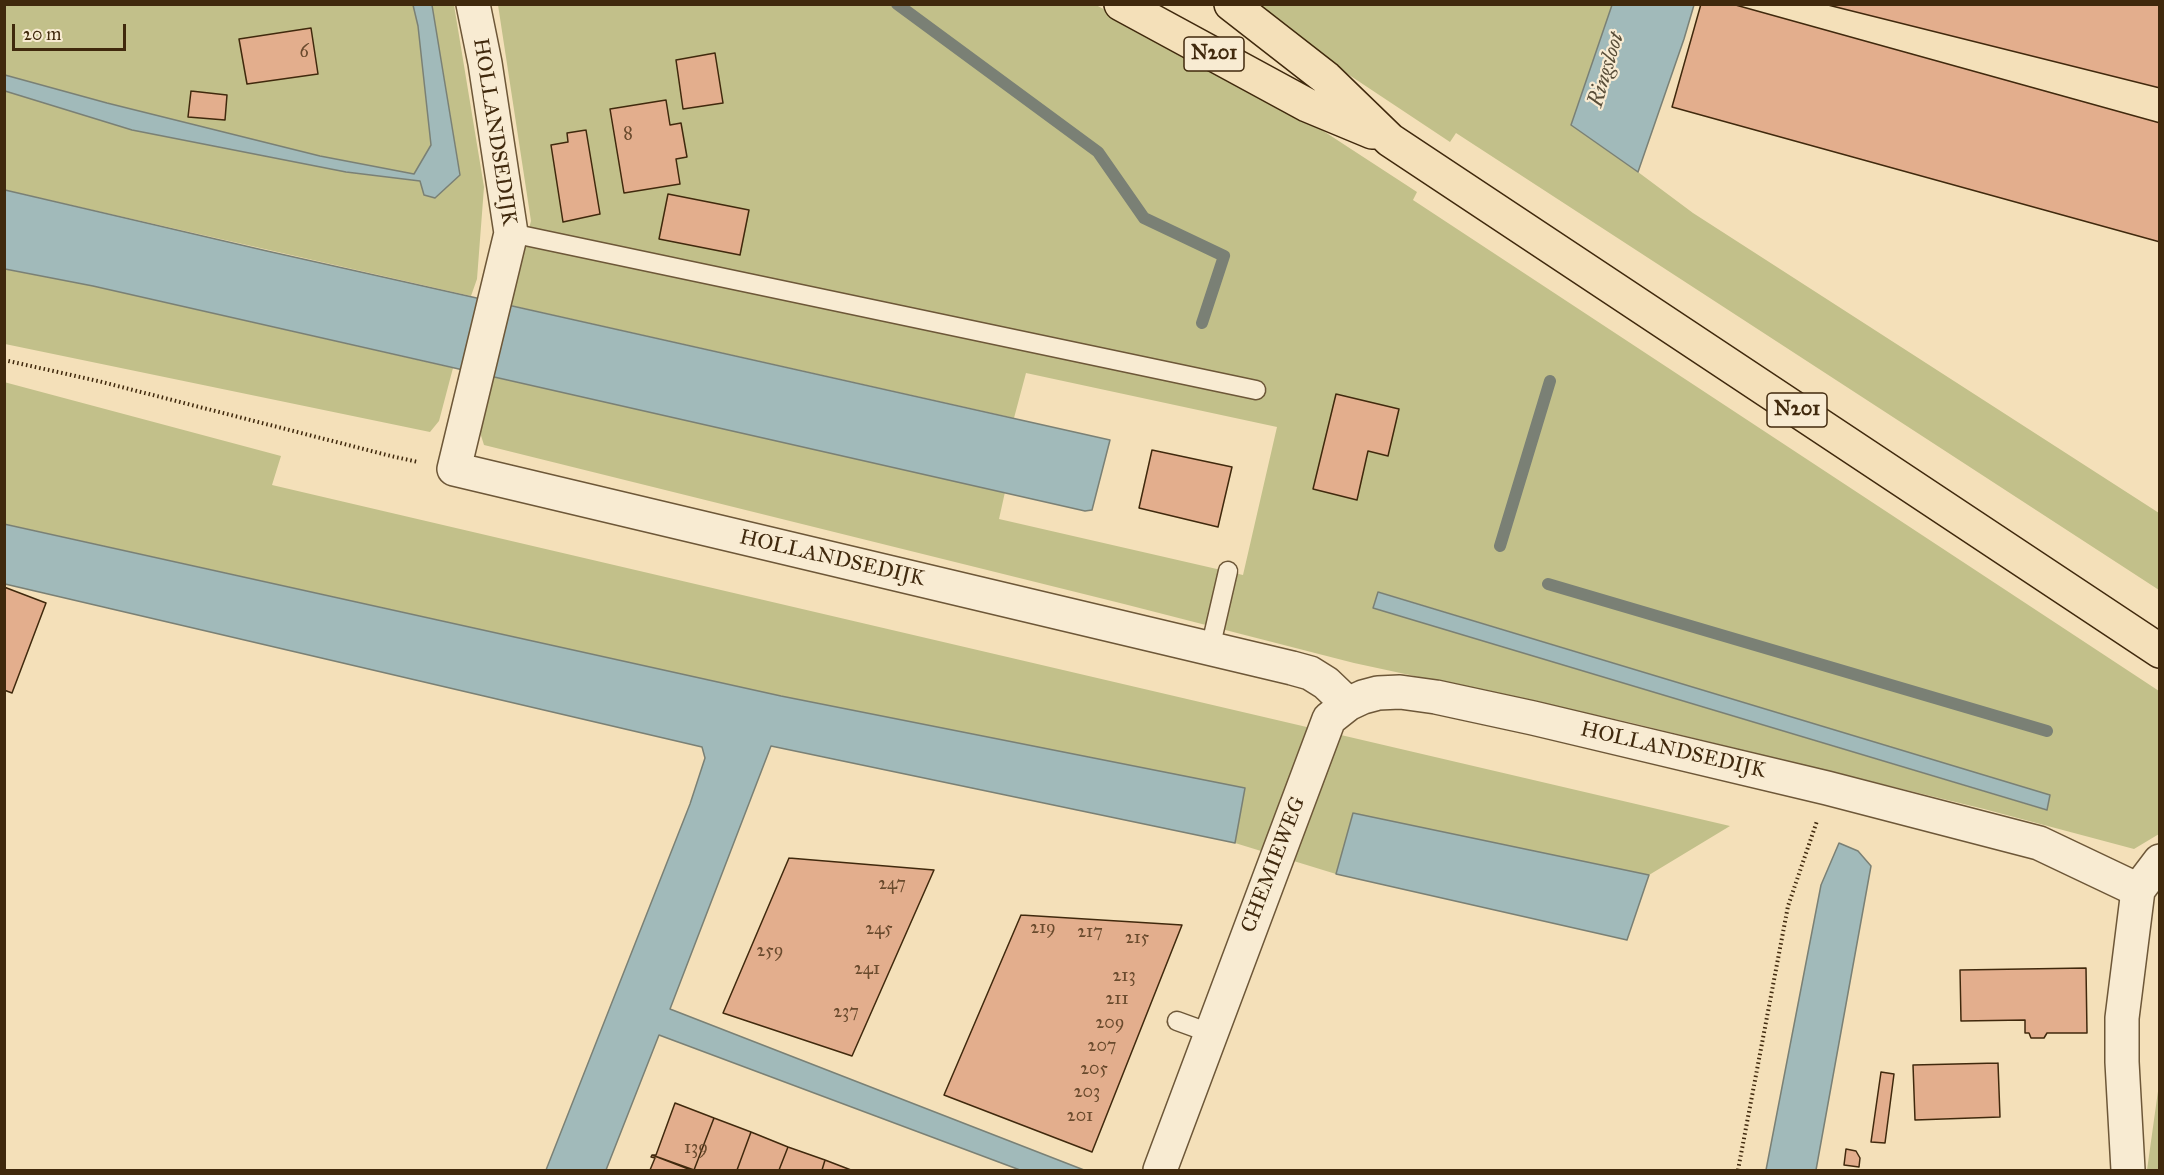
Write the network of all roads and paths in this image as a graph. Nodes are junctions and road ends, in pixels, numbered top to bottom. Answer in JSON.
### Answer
{"nodes":[{"id":1,"x":473,"y":4,"type":"edge"},
{"id":2,"x":1121,"y":4,"type":"edge"},
{"id":3,"x":1232,"y":4,"type":"edge"},
{"id":4,"x":1390,"y":140,"type":"junction"},
{"id":5,"x":511,"y":233,"type":"junction"},
{"id":6,"x":4,"y":360,"type":"edge"},
{"id":7,"x":1256,"y":390,"type":"dead end"},
{"id":8,"x":454,"y":469,"type":"junction"},
{"id":9,"x":1228,"y":572,"type":"dead end"},
{"id":10,"x":1210,"y":649,"type":"junction"},
{"id":11,"x":2160,"y":651,"type":"edge"},
{"id":12,"x":1348,"y":704,"type":"junction"},
{"id":13,"x":1827,"y":788,"type":"junction"},
{"id":14,"x":2160,"y":861,"type":"edge"},
{"id":15,"x":2138,"y":890,"type":"junction"},
{"id":16,"x":1177,"y":1021,"type":"dead end"},
{"id":17,"x":1210,"y":1033,"type":"junction"},
{"id":18,"x":1160,"y":1170,"type":"edge"},
{"id":19,"x":1738,"y":1170,"type":"edge"},
{"id":20,"x":2128,"y":1170,"type":"edge"}],
"edges":[{"from":1,"to":5,"type":"street","name":"HOLLANDSEDIJK"},
{"from":2,"to":4,"type":"main road","number":"N201"},
{"from":3,"to":4,"type":"main road","number":"N201"},
{"from":4,"to":11,"type":"main road","number":"N201"},
{"from":5,"to":7,"type":"lane"},
{"from":5,"to":8,"type":"street","name":"HOLLANDSEDIJK"},
{"from":6,"to":8,"type":"path"},
{"from":8,"to":10,"type":"street","name":"HOLLANDSEDIJK"},
{"from":9,"to":10,"type":"lane"},
{"from":10,"to":12,"type":"street","name":"HOLLANDSEDIJK"},
{"from":12,"to":13,"type":"street","name":"HOLLANDSEDIJK"},
{"from":12,"to":17,"type":"street","name":"CHEMIEWEG"},
{"from":13,"to":15,"type":"street","name":"HOLLANDSEDIJK"},
{"from":13,"to":19,"type":"path"},
{"from":14,"to":15,"type":"street"},
{"from":15,"to":20,"type":"street"},
{"from":16,"to":17,"type":"lane"},
{"from":17,"to":18,"type":"street","name":"CHEMIEWEG"}]}
